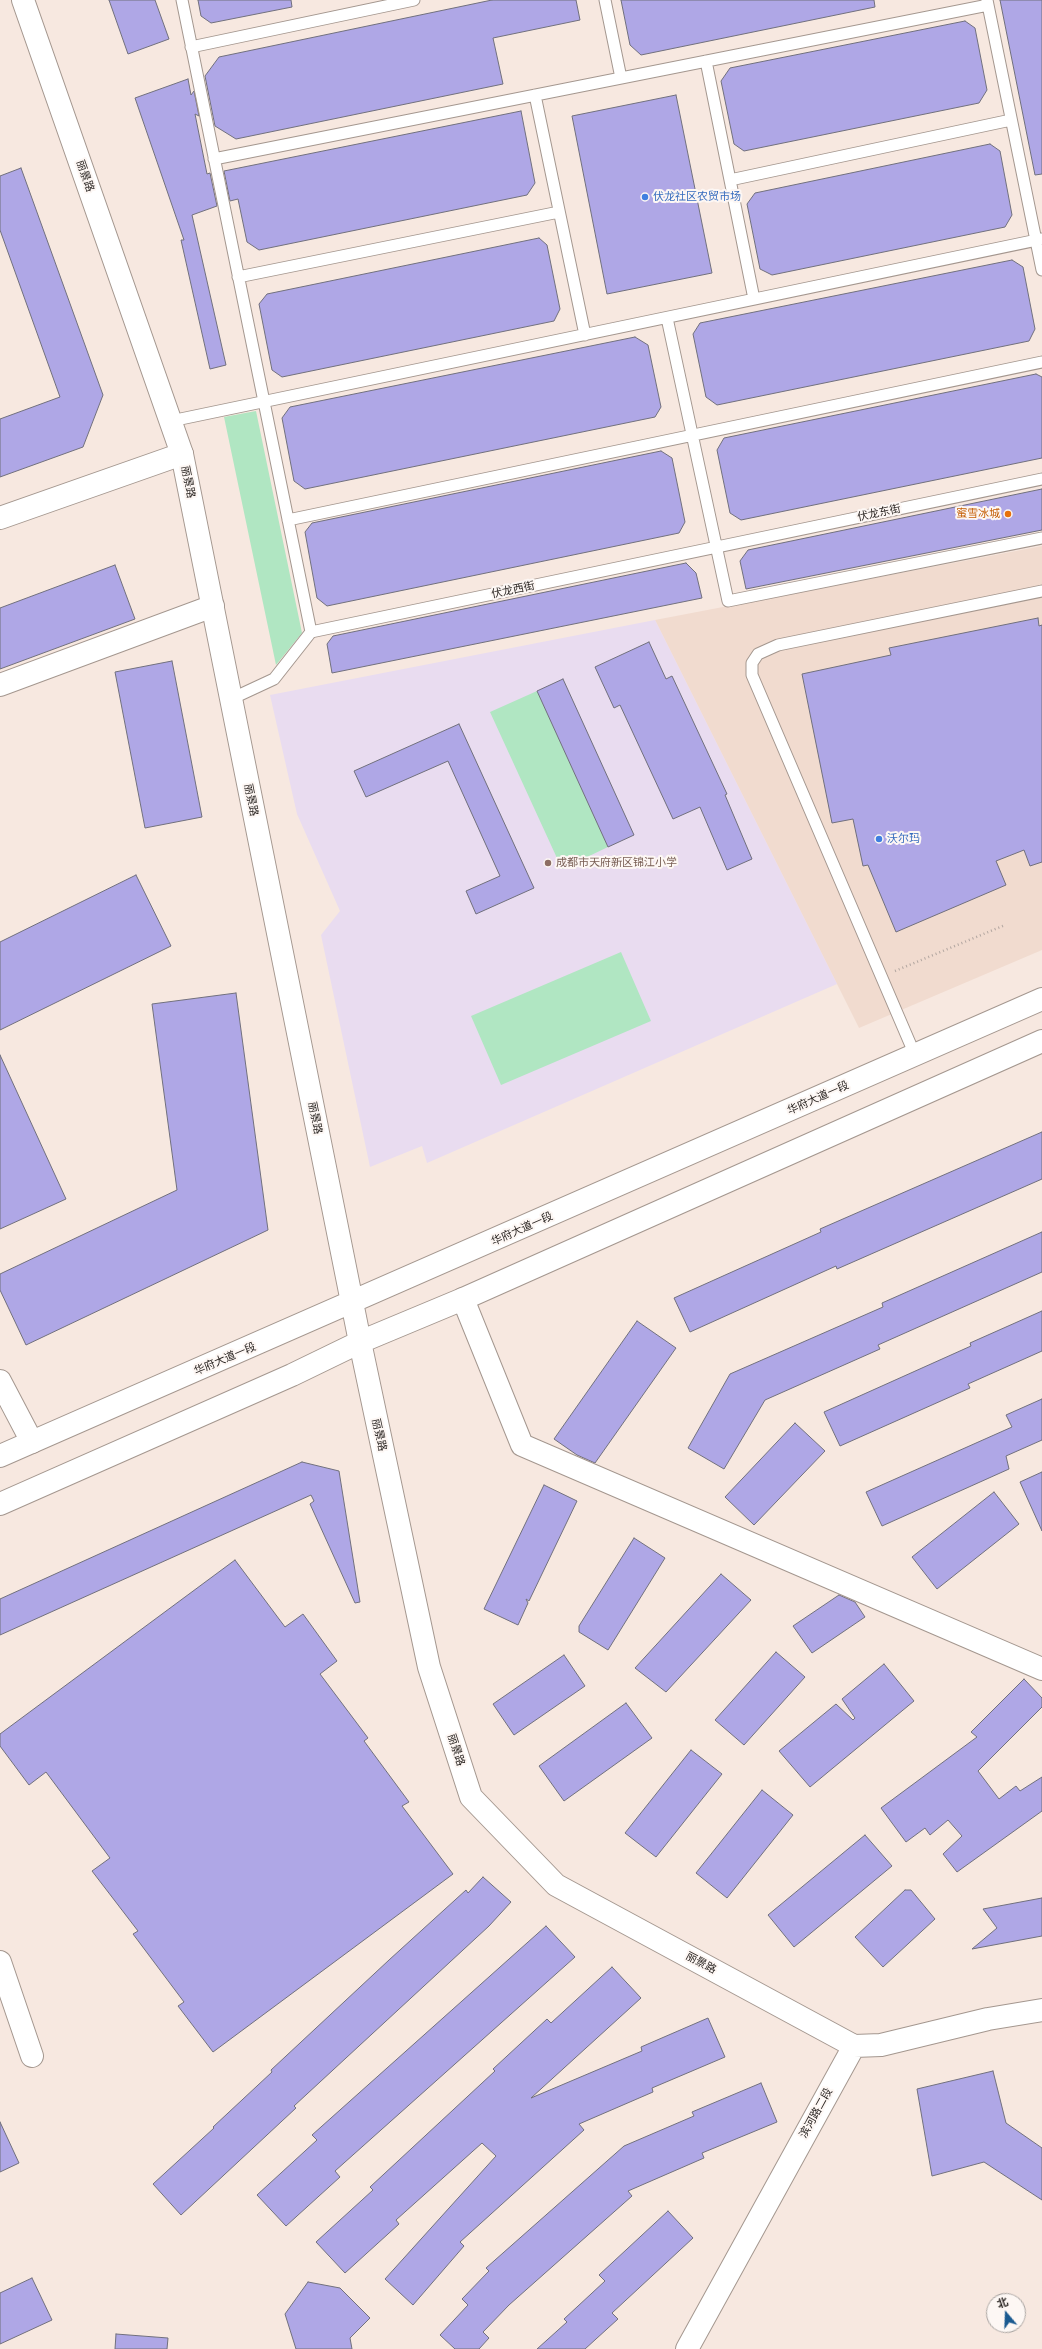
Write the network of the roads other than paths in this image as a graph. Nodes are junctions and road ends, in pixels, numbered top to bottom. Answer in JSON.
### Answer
{"nodes":[{"id":1,"x":23,"y":0,"type":"edge"},
{"id":2,"x":182,"y":0,"type":"edge"},
{"id":3,"x":414,"y":0,"type":"edge"},
{"id":4,"x":605,"y":0,"type":"edge"},
{"id":5,"x":987,"y":2,"type":"edge"},
{"id":6,"x":191,"y":46,"type":"junction"},
{"id":7,"x":706,"y":61,"type":"junction"},
{"id":8,"x":620,"y":78,"type":"junction"},
{"id":9,"x":535,"y":95,"type":"junction"},
{"id":10,"x":1011,"y":120,"type":"junction"},
{"id":11,"x":214,"y":159,"type":"junction"},
{"id":12,"x":730,"y":180,"type":"junction"},
{"id":13,"x":559,"y":212,"type":"junction"},
{"id":14,"x":1039,"y":239,"type":"edge"},
{"id":15,"x":1042,"y":270,"type":"edge"},
{"id":16,"x":238,"y":277,"type":"junction"},
{"id":17,"x":754,"y":299,"type":"junction"},
{"id":18,"x":667,"y":318,"type":"junction"},
{"id":19,"x":585,"y":335,"type":"junction"},
{"id":20,"x":1042,"y":362,"type":"edge"},
{"id":21,"x":264,"y":402,"type":"junction"},
{"id":22,"x":171,"y":421,"type":"junction"},
{"id":23,"x":692,"y":435,"type":"junction"},
{"id":24,"x":182,"y":454,"type":"junction"},
{"id":25,"x":1042,"y":479,"type":"edge"},
{"id":26,"x":0,"y":518,"type":"edge"},
{"id":27,"x":288,"y":520,"type":"junction"},
{"id":28,"x":1042,"y":538,"type":"edge"},
{"id":29,"x":716,"y":547,"type":"junction"},
{"id":30,"x":1042,"y":591,"type":"edge"},
{"id":31,"x":213,"y":606,"type":"junction"},
{"id":32,"x":311,"y":632,"type":"junction"},
{"id":33,"x":0,"y":684,"type":"edge"},
{"id":34,"x":231,"y":699,"type":"junction"},
{"id":35,"x":1042,"y":999,"type":"edge"},
{"id":36,"x":1042,"y":1040,"type":"edge"},
{"id":37,"x":915,"y":1055,"type":"junction"},
{"id":38,"x":463,"y":1299,"type":"junction"},
{"id":39,"x":352,"y":1304,"type":"junction"},
{"id":40,"x":360,"y":1342,"type":"junction"},
{"id":41,"x":0,"y":1381,"type":"edge"},
{"id":42,"x":32,"y":1442,"type":"junction"},
{"id":43,"x":0,"y":1456,"type":"edge"},
{"id":44,"x":0,"y":1504,"type":"edge"},
{"id":45,"x":1042,"y":1668,"type":"edge"},
{"id":46,"x":0,"y":1962,"type":"edge"},
{"id":47,"x":1042,"y":2010,"type":"edge"},
{"id":48,"x":854,"y":2046,"type":"junction"},
{"id":49,"x":32,"y":2056,"type":"dead end"},
{"id":50,"x":687,"y":2349,"type":"edge"}],
"edges":[{"from":1,"to":22,"type":"street","name":"丽景路"},
{"from":2,"to":6,"type":"lane"},
{"from":3,"to":6,"type":"lane"},
{"from":4,"to":8,"type":"lane"},
{"from":5,"to":7,"type":"lane"},
{"from":5,"to":10,"type":"lane"},
{"from":6,"to":11,"type":"lane"},
{"from":7,"to":8,"type":"lane"},
{"from":7,"to":12,"type":"lane"},
{"from":8,"to":9,"type":"lane"},
{"from":9,"to":11,"type":"lane"},
{"from":9,"to":13,"type":"lane"},
{"from":10,"to":12,"type":"lane"},
{"from":10,"to":14,"type":"lane"},
{"from":11,"to":16,"type":"lane"},
{"from":12,"to":17,"type":"lane"},
{"from":13,"to":16,"type":"lane"},
{"from":13,"to":19,"type":"lane"},
{"from":14,"to":15,"type":"lane"},
{"from":14,"to":17,"type":"lane"},
{"from":16,"to":21,"type":"lane"},
{"from":17,"to":18,"type":"lane"},
{"from":18,"to":19,"type":"lane"},
{"from":18,"to":23,"type":"lane"},
{"from":19,"to":21,"type":"lane"},
{"from":20,"to":23,"type":"lane"},
{"from":21,"to":22,"type":"lane"},
{"from":21,"to":27,"type":"lane"},
{"from":22,"to":24,"type":"street","name":"丽景路"},
{"from":23,"to":27,"type":"lane"},
{"from":23,"to":29,"type":"lane"},
{"from":24,"to":26,"type":"street"},
{"from":24,"to":31,"type":"street","name":"丽景路"},
{"from":25,"to":29,"type":"lane","name":"伏龙东街"},
{"from":27,"to":32,"type":"lane"},
{"from":28,"to":29,"type":"lane"},
{"from":29,"to":32,"type":"lane","name":"伏龙西街"},
{"from":30,"to":37,"type":"lane"},
{"from":31,"to":33,"type":"street"},
{"from":31,"to":34,"type":"street","name":"丽景路"},
{"from":32,"to":34,"type":"lane"},
{"from":34,"to":39,"type":"street","name":"丽景路"},
{"from":35,"to":37,"type":"street","name":"华府大道一段"},
{"from":36,"to":38,"type":"street"},
{"from":37,"to":39,"type":"street","name":"华府大道一段"},
{"from":38,"to":40,"type":"street"},
{"from":38,"to":45,"type":"street"},
{"from":39,"to":40,"type":"street","name":"丽景路"},
{"from":39,"to":42,"type":"street","name":"华府大道一段"},
{"from":40,"to":44,"type":"street"},
{"from":40,"to":48,"type":"street","name":"丽景路"},
{"from":41,"to":42,"type":"street"},
{"from":42,"to":43,"type":"street","name":"华府大道一段"},
{"from":46,"to":49,"type":"street"},
{"from":47,"to":48,"type":"street"},
{"from":48,"to":50,"type":"street","name":"滨河路二段"}]}
